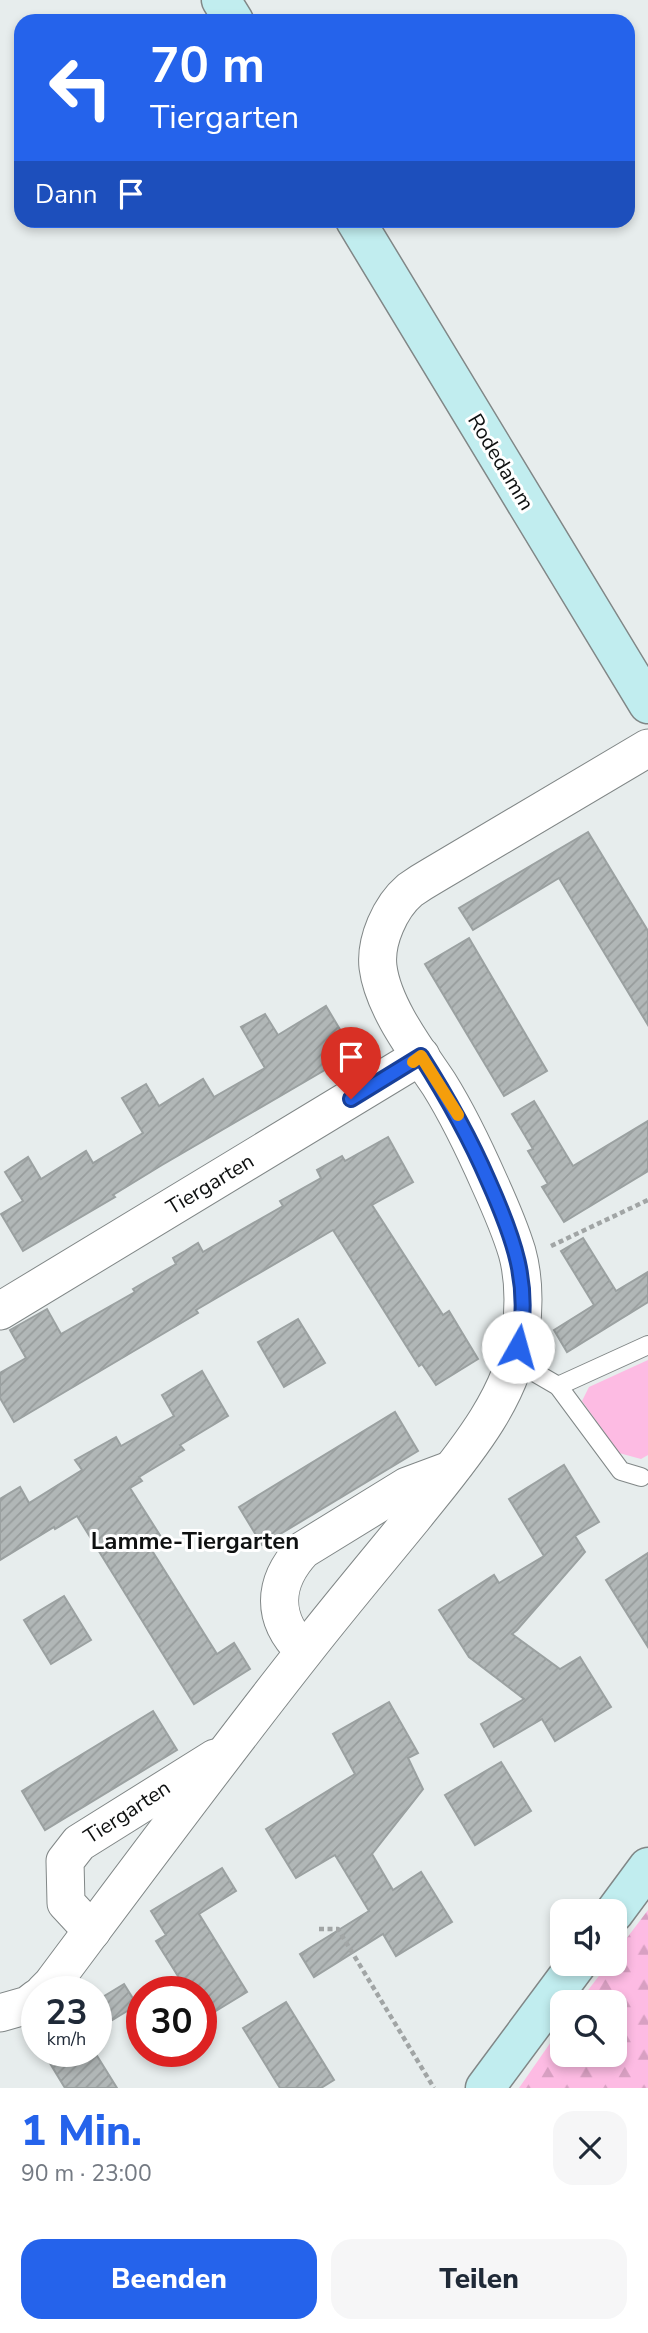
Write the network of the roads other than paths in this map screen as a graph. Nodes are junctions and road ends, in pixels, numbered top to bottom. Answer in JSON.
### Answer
{"nodes":[{"id":1,"x":360,"y":228,"type":"edge"},
{"id":2,"x":648,"y":704,"type":"edge"},
{"id":3,"x":648,"y":748,"type":"edge"},
{"id":4,"x":421,"y":1056,"type":"junction"},
{"id":5,"x":0,"y":1311,"type":"edge"},
{"id":6,"x":648,"y":1345,"type":"edge"},
{"id":7,"x":515,"y":1361,"type":"junction"},
{"id":8,"x":558,"y":1386,"type":"junction"},
{"id":9,"x":451,"y":1469,"type":"junction"},
{"id":10,"x":641,"y":1477,"type":"dead end"},
{"id":11,"x":304,"y":1651,"type":"junction"},
{"id":12,"x":228,"y":1751,"type":"junction"},
{"id":13,"x":648,"y":1867,"type":"edge"},
{"id":14,"x":624,"y":1899,"type":"edge"},
{"id":15,"x":92,"y":1931,"type":"junction"},
{"id":16,"x":58,"y":1976,"type":"edge"},
{"id":17,"x":568,"y":1976,"type":"edge"},
{"id":18,"x":21,"y":2007,"type":"edge"},
{"id":19,"x":0,"y":2013,"type":"edge"},
{"id":20,"x":485,"y":2088,"type":"edge"}],
"edges":[{"from":1,"to":2,"type":"main road","name":"Rodedamm"},
{"from":3,"to":4,"type":"street","name":"Tiergarten"},
{"from":4,"to":5,"type":"street","name":"Tiergarten"},
{"from":4,"to":7,"type":"street","name":"Tiergarten"},
{"from":6,"to":8,"type":"lane"},
{"from":7,"to":8,"type":"lane"},
{"from":7,"to":9,"type":"street","name":"Tiergarten"},
{"from":8,"to":10,"type":"lane"},
{"from":9,"to":11,"type":"street","name":"Tiergarten"},
{"from":9,"to":11,"type":"street"},
{"from":11,"to":12,"type":"street","name":"Tiergarten"},
{"from":12,"to":15,"type":"street","name":"Tiergarten"},
{"from":12,"to":15,"type":"street","name":"Tiergarten"},
{"from":13,"to":14,"type":"main road"},
{"from":15,"to":16,"type":"street","name":"Tiergarten"},
{"from":17,"to":20,"type":"main road"},
{"from":18,"to":19,"type":"street"}]}
